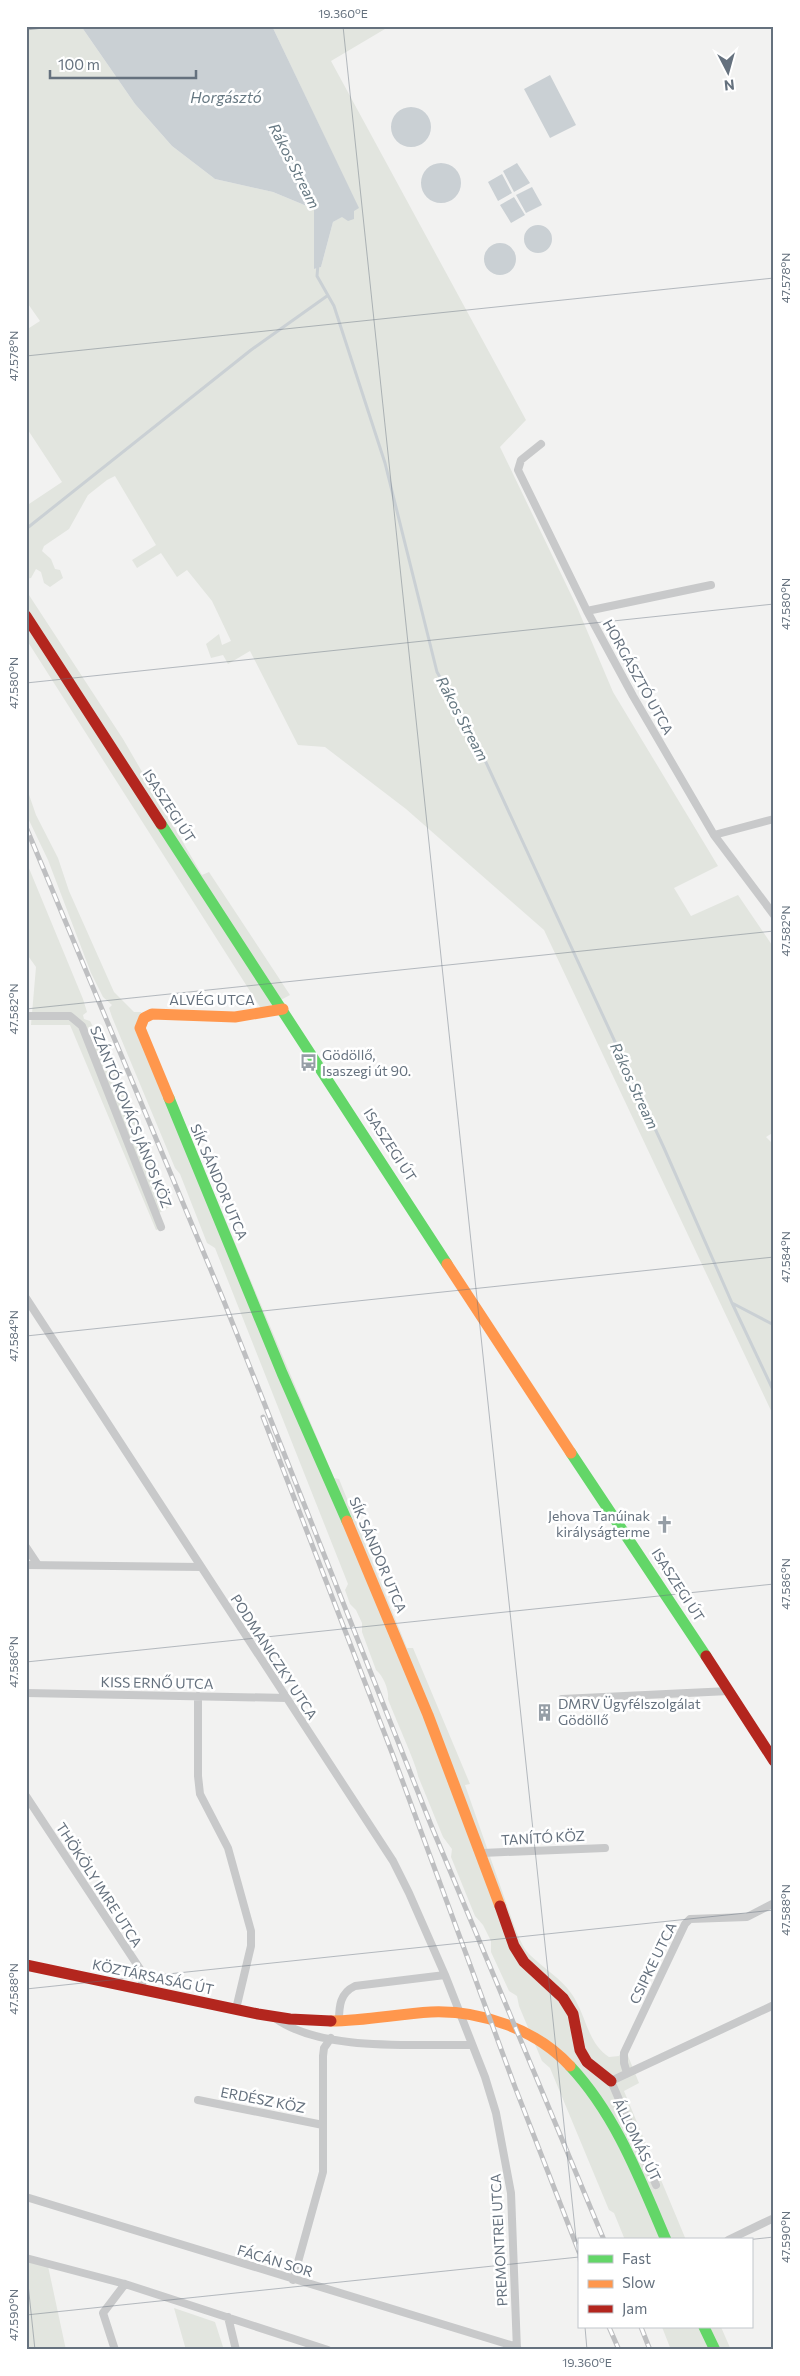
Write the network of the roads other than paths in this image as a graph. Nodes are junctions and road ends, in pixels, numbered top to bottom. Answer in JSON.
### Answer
{"nodes":[{"id":1,"x":541,"y":444,"type":"dead end"},
{"id":2,"x":711,"y":585,"type":"dead end"},
{"id":3,"x":587,"y":611,"type":"junction"},
{"id":4,"x":26,"y":616,"type":"edge"},
{"id":5,"x":774,"y":819,"type":"edge"},
{"id":6,"x":714,"y":835,"type":"junction"},
{"id":7,"x":774,"y":916,"type":"edge"},
{"id":8,"x":283,"y":1009,"type":"junction"},
{"id":9,"x":26,"y":1016,"type":"edge"},
{"id":10,"x":142,"y":1020,"type":"joint"},
{"id":11,"x":161,"y":1227,"type":"dead end"},
{"id":12,"x":26,"y":1298,"type":"edge"},
{"id":13,"x":26,"y":1547,"type":"edge"},
{"id":14,"x":26,"y":1565,"type":"edge"},
{"id":15,"x":38,"y":1565,"type":"junction"},
{"id":16,"x":200,"y":1567,"type":"junction"},
{"id":17,"x":729,"y":1691,"type":"junction"},
{"id":18,"x":26,"y":1692,"type":"edge"},
{"id":19,"x":198,"y":1696,"type":"junction"},
{"id":20,"x":287,"y":1698,"type":"junction"},
{"id":21,"x":562,"y":1699,"type":"dead end"},
{"id":22,"x":774,"y":1762,"type":"edge"},
{"id":23,"x":26,"y":1796,"type":"edge"},
{"id":24,"x":605,"y":1848,"type":"dead end"},
{"id":25,"x":482,"y":1853,"type":"junction"},
{"id":26,"x":774,"y":1903,"type":"edge"},
{"id":27,"x":26,"y":1965,"type":"edge"},
{"id":28,"x":445,"y":1975,"type":"junction"},
{"id":29,"x":143,"y":1990,"type":"junction"},
{"id":30,"x":774,"y":2004,"type":"edge"},
{"id":31,"x":236,"y":2009,"type":"junction"},
{"id":32,"x":430,"y":2012,"type":"joint"},
{"id":33,"x":273,"y":2016,"type":"junction"},
{"id":34,"x":339,"y":2020,"type":"junction"},
{"id":35,"x":331,"y":2038,"type":"junction"},
{"id":36,"x":471,"y":2045,"type":"junction"},
{"id":37,"x":627,"y":2073,"type":"junction"},
{"id":38,"x":611,"y":2081,"type":"junction"},
{"id":39,"x":198,"y":2100,"type":"dead end"},
{"id":40,"x":323,"y":2125,"type":"junction"},
{"id":41,"x":656,"y":2185,"type":"dead end"},
{"id":42,"x":26,"y":2196,"type":"edge"},
{"id":43,"x":774,"y":2218,"type":"edge"},
{"id":44,"x":665,"y":2238,"type":"edge"},
{"id":45,"x":732,"y":2238,"type":"edge"},
{"id":46,"x":26,"y":2258,"type":"edge"},
{"id":47,"x":293,"y":2280,"type":"junction"},
{"id":48,"x":125,"y":2284,"type":"junction"},
{"id":49,"x":228,"y":2317,"type":"junction"},
{"id":50,"x":704,"y":2328,"type":"edge"},
{"id":51,"x":517,"y":2348,"type":"edge"},
{"id":52,"x":115,"y":2350,"type":"edge"},
{"id":53,"x":236,"y":2350,"type":"edge"},
{"id":54,"x":328,"y":2350,"type":"edge"},
{"id":55,"x":715,"y":2350,"type":"edge"}],
"edges":[{"from":1,"to":3,"type":"street","name":"HORGÁSZTÓ UTCA"},
{"from":2,"to":3,"type":"street"},
{"from":3,"to":6,"type":"street","name":"HORGÁSZTÓ UTCA"},
{"from":4,"to":8,"type":"main road","name":"ISASZEGI ÚT"},
{"from":5,"to":6,"type":"street"},
{"from":6,"to":7,"type":"street","name":"HORGÁSZTÓ UTCA"},
{"from":8,"to":10,"type":"main road","name":"ALVÉG UTCA"},
{"from":8,"to":17,"type":"main road","name":"ISASZEGI ÚT"},
{"from":9,"to":11,"type":"street","name":"SZÁNTÓ KOVÁCS JÁNOS KÖZ"},
{"from":10,"to":25,"type":"main road","name":"SÍK SÁNDOR UTCA"},
{"from":12,"to":16,"type":"street","name":"PODMANICZKY UTCA"},
{"from":13,"to":15,"type":"street"},
{"from":14,"to":15,"type":"street"},
{"from":15,"to":16,"type":"street"},
{"from":16,"to":20,"type":"street","name":"PODMANICZKY UTCA"},
{"from":17,"to":21,"type":"street"},
{"from":17,"to":22,"type":"main road","name":"ISASZEGI ÚT"},
{"from":18,"to":19,"type":"street","name":"KISS ERNŐ UTCA"},
{"from":19,"to":20,"type":"street","name":"KISS ERNŐ UTCA"},
{"from":19,"to":31,"type":"street"},
{"from":20,"to":28,"type":"street","name":"PODMANICZKY UTCA"},
{"from":23,"to":29,"type":"street","name":"THÖKÖLY IMRE UTCA"},
{"from":24,"to":25,"type":"street","name":"TANÍTÓ KÖZ"},
{"from":25,"to":38,"type":"main road","name":"SÍK SÁNDOR UTCA"},
{"from":26,"to":37,"type":"street","name":"CSIPKE UTCA"},
{"from":27,"to":29,"type":"main road","name":"KÖZTÁRSASÁG ÚT"},
{"from":28,"to":34,"type":"street"},
{"from":28,"to":36,"type":"street","name":"PODMANICZKY UTCA"},
{"from":29,"to":31,"type":"main road","name":"KÖZTÁRSASÁG ÚT"},
{"from":30,"to":37,"type":"street"},
{"from":31,"to":33,"type":"main road","name":"KÖZTÁRSASÁG ÚT"},
{"from":32,"to":34,"type":"main road","name":"KÖZTÁRSASÁG ÚT"},
{"from":32,"to":44,"type":"main road","name":"ÁLLOMÁS ÚT"},
{"from":33,"to":34,"type":"main road","name":"KÖZTÁRSASÁG ÚT"},
{"from":33,"to":35,"type":"street","name":"KÖZTÁRSASÁG ÚT"},
{"from":35,"to":36,"type":"street","name":"KÖZTÁRSASÁG ÚT"},
{"from":35,"to":40,"type":"street","name":"ERDÉSZ KÖZ"},
{"from":36,"to":51,"type":"street","name":"PREMONTREI UTCA"},
{"from":37,"to":38,"type":"street"},
{"from":38,"to":41,"type":"street","name":"ÁLLOMÁS ÚT"},
{"from":39,"to":40,"type":"street","name":"ERDÉSZ KÖZ"},
{"from":40,"to":47,"type":"street","name":"ERDÉSZ KÖZ"},
{"from":42,"to":47,"type":"street","name":"FÁCÁN SOR"},
{"from":43,"to":45,"type":"street"},
{"from":46,"to":48,"type":"street"},
{"from":47,"to":51,"type":"street","name":"FÁCÁN SOR"},
{"from":48,"to":49,"type":"street"},
{"from":48,"to":52,"type":"street"},
{"from":49,"to":53,"type":"street"},
{"from":49,"to":54,"type":"street"},
{"from":50,"to":55,"type":"main road"}]}
